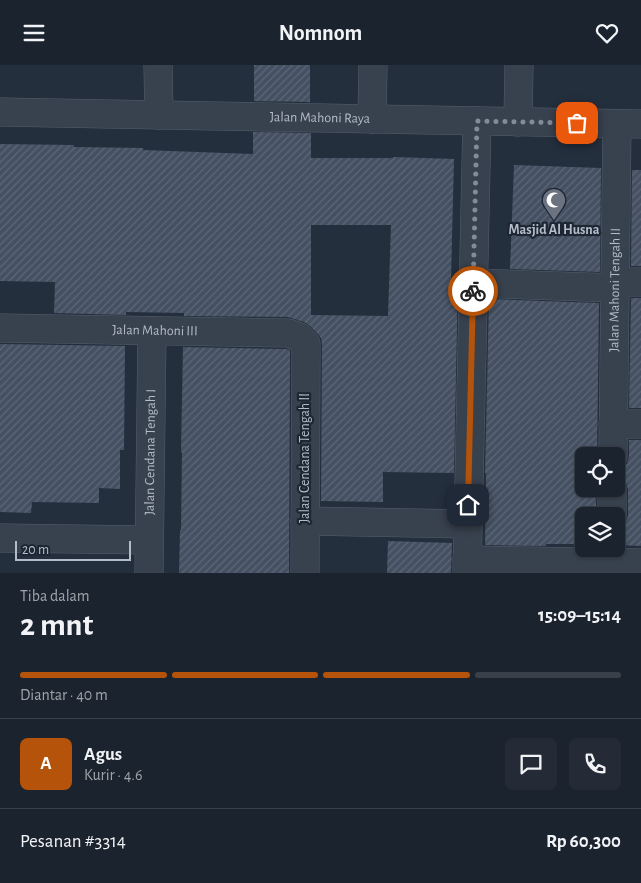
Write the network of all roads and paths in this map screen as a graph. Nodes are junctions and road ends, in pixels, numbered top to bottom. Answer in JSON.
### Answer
{"nodes":[{"id":1,"x":158,"y":65,"type":"edge"},
{"id":2,"x":373,"y":65,"type":"edge"},
{"id":3,"x":519,"y":65,"type":"edge"},
{"id":4,"x":0,"y":113,"type":"edge"},
{"id":5,"x":159,"y":115,"type":"junction"},
{"id":6,"x":372,"y":119,"type":"junction"},
{"id":7,"x":477,"y":121,"type":"junction"},
{"id":8,"x":518,"y":122,"type":"junction"},
{"id":9,"x":629,"y":124,"type":"edge"},
{"id":10,"x":473,"y":283,"type":"junction"},
{"id":11,"x":624,"y":284,"type":"edge"},
{"id":12,"x":0,"y":328,"type":"edge"},
{"id":13,"x":152,"y":331,"type":"junction"},
{"id":14,"x":306,"y":343,"type":"joint"},
{"id":15,"x":613,"y":424,"type":"junction"},
{"id":16,"x":641,"y":424,"type":"edge"},
{"id":17,"x":613,"y":447,"type":"edge"},
{"id":18,"x":305,"y":521,"type":"junction"},
{"id":19,"x":468,"y":523,"type":"junction"},
{"id":20,"x":0,"y":538,"type":"edge"},
{"id":21,"x":150,"y":540,"type":"junction"},
{"id":22,"x":611,"y":561,"type":"edge"},
{"id":23,"x":641,"y":563,"type":"edge"},
{"id":24,"x":467,"y":567,"type":"edge"},
{"id":25,"x":149,"y":573,"type":"edge"},
{"id":26,"x":305,"y":573,"type":"edge"}],
"edges":[{"from":1,"to":5,"type":"street"},
{"from":2,"to":6,"type":"street"},
{"from":3,"to":8,"type":"street"},
{"from":4,"to":5,"type":"street","name":"Jalan Mahoni Raya"},
{"from":5,"to":6,"type":"street","name":"Jalan Mahoni Raya"},
{"from":6,"to":7,"type":"street","name":"Jalan Mahoni Raya"},
{"from":7,"to":8,"type":"street","name":"Jalan Mahoni Raya"},
{"from":7,"to":10,"type":"street"},
{"from":8,"to":9,"type":"street","name":"Jalan Mahoni Raya"},
{"from":9,"to":11,"type":"street","name":"Jalan Mahoni Tengah II"},
{"from":10,"to":11,"type":"street"},
{"from":10,"to":19,"type":"street"},
{"from":11,"to":15,"type":"street","name":"Jalan Mahoni Tengah II"},
{"from":12,"to":13,"type":"street","name":"Jalan Mahoni III"},
{"from":13,"to":14,"type":"street","name":"Jalan Mahoni III"},
{"from":13,"to":21,"type":"street","name":"Jalan Cendana Tengah I"},
{"from":14,"to":18,"type":"street","name":"Jalan Cendana Tengah II"},
{"from":15,"to":16,"type":"street"},
{"from":15,"to":17,"type":"street","name":"Jalan Mahoni Tengah II"},
{"from":18,"to":19,"type":"street"},
{"from":18,"to":26,"type":"street","name":"Jalan Cendana Tengah II"},
{"from":19,"to":24,"type":"street"},
{"from":20,"to":21,"type":"street"},
{"from":21,"to":25,"type":"street","name":"Jalan Cendana Tengah I"},
{"from":22,"to":23,"type":"street"},
{"from":22,"to":24,"type":"street"}]}
